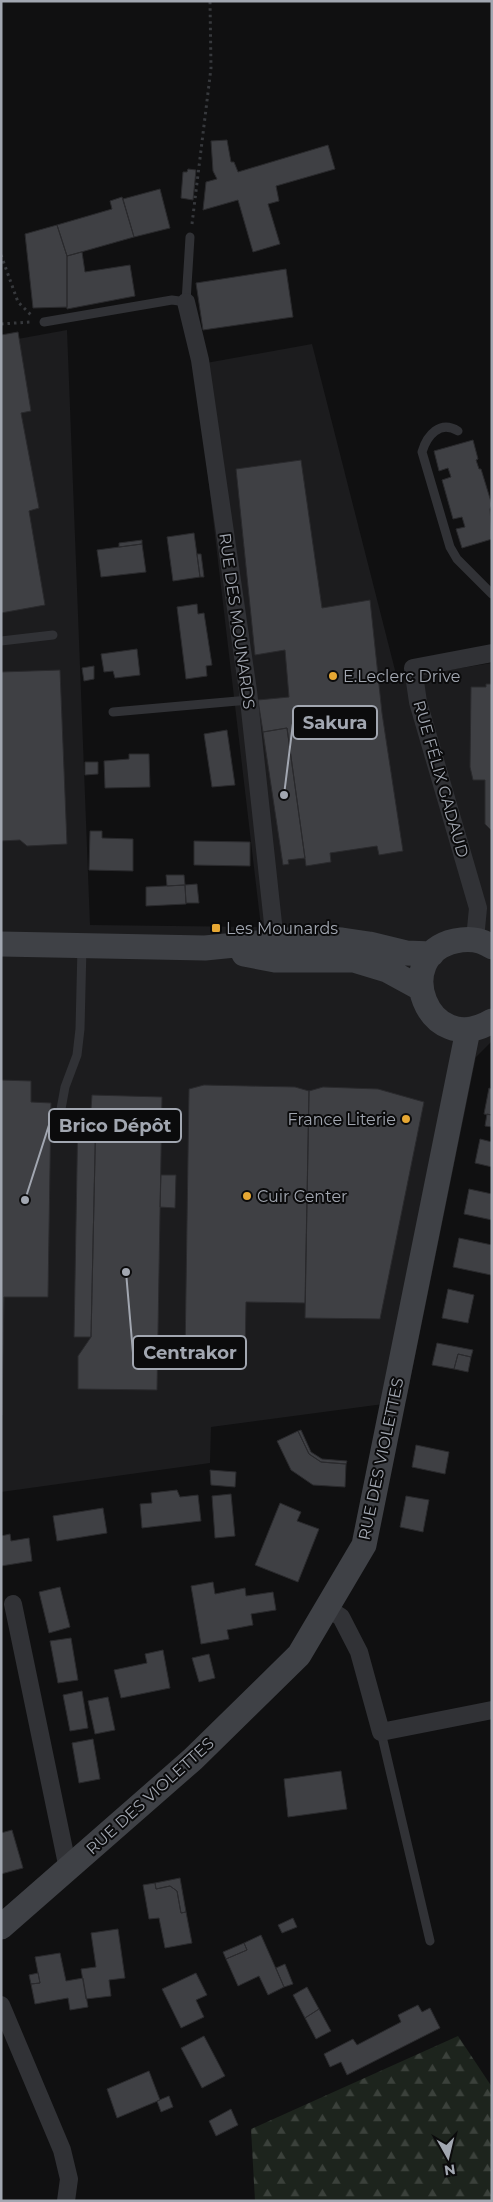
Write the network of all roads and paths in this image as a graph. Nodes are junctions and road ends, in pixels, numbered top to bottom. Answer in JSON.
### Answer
{"nodes":[{"id":1,"x":210,"y":1,"type":"edge"},
{"id":2,"x":190,"y":237,"type":"joint"},
{"id":3,"x":1,"y":255,"type":"edge"},
{"id":4,"x":186,"y":302,"type":"junction"},
{"id":5,"x":44,"y":322,"type":"junction"},
{"id":6,"x":1,"y":324,"type":"edge"},
{"id":7,"x":458,"y":431,"type":"dead end"},
{"id":8,"x":492,"y":594,"type":"edge"},
{"id":9,"x":53,"y":635,"type":"dead end"},
{"id":10,"x":1,"y":641,"type":"edge"},
{"id":11,"x":492,"y":653,"type":"edge"},
{"id":12,"x":249,"y":700,"type":"junction"},
{"id":13,"x":113,"y":712,"type":"dead end"},
{"id":14,"x":275,"y":942,"type":"junction"},
{"id":15,"x":483,"y":943,"type":"edge"},
{"id":16,"x":1,"y":944,"type":"edge"},
{"id":17,"x":82,"y":945,"type":"junction"},
{"id":18,"x":204,"y":948,"type":"junction"},
{"id":19,"x":432,"y":954,"type":"junction"},
{"id":20,"x":420,"y":988,"type":"junction"},
{"id":21,"x":492,"y":1021,"type":"edge"},
{"id":22,"x":468,"y":1030,"type":"junction"},
{"id":23,"x":61,"y":1109,"type":"dead end"},
{"id":24,"x":14,"y":1604,"type":"dead end"},
{"id":25,"x":327,"y":1608,"type":"junction"},
{"id":26,"x":492,"y":1710,"type":"edge"},
{"id":27,"x":381,"y":1732,"type":"junction"},
{"id":28,"x":68,"y":1869,"type":"junction"},
{"id":29,"x":1,"y":1927,"type":"edge"},
{"id":30,"x":430,"y":1941,"type":"dead end"},
{"id":31,"x":1,"y":2005,"type":"edge"},
{"id":32,"x":66,"y":2201,"type":"edge"}],
"edges":[{"from":1,"to":2,"type":"path"},
{"from":2,"to":4,"type":"lane"},
{"from":3,"to":5,"type":"path"},
{"from":4,"to":5,"type":"lane"},
{"from":4,"to":12,"type":"street","name":"RUE DES MOUNARDS"},
{"from":5,"to":6,"type":"path"},
{"from":7,"to":8,"type":"lane"},
{"from":9,"to":10,"type":"lane"},
{"from":11,"to":15,"type":"street","name":"RUE FÉLIX GADAUD"},
{"from":12,"to":13,"type":"lane"},
{"from":12,"to":14,"type":"street","name":"RUE DES MOUNARDS"},
{"from":14,"to":18,"type":"street"},
{"from":14,"to":19,"type":"street"},
{"from":15,"to":19,"type":"street"},
{"from":16,"to":17,"type":"street"},
{"from":17,"to":18,"type":"street"},
{"from":17,"to":23,"type":"lane"},
{"from":18,"to":20,"type":"street"},
{"from":19,"to":20,"type":"street"},
{"from":20,"to":22,"type":"street"},
{"from":21,"to":22,"type":"street"},
{"from":22,"to":25,"type":"street","name":"RUE DES VIOLETTES"},
{"from":24,"to":28,"type":"street"},
{"from":25,"to":27,"type":"street"},
{"from":25,"to":28,"type":"street","name":"RUE DES VIOLETTES"},
{"from":26,"to":27,"type":"street"},
{"from":27,"to":30,"type":"lane"},
{"from":28,"to":29,"type":"street","name":"RUE DES VIOLETTES"},
{"from":31,"to":32,"type":"street"}]}
